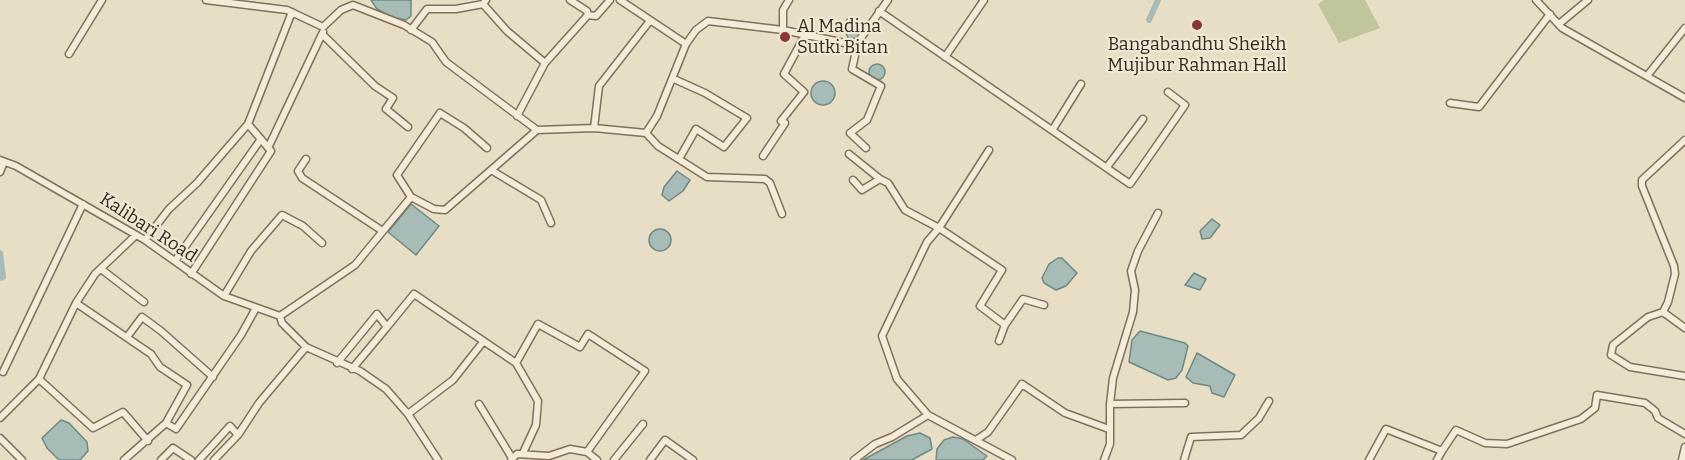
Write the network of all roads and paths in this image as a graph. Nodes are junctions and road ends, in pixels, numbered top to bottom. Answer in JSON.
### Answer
{"nodes":[{"id":1,"x":102,"y":0,"type":"edge"},
{"id":2,"x":206,"y":0,"type":"edge"},
{"id":3,"x":346,"y":0,"type":"edge"},
{"id":4,"x":570,"y":0,"type":"edge"},
{"id":5,"x":610,"y":0,"type":"edge"},
{"id":6,"x":620,"y":0,"type":"edge"},
{"id":7,"x":789,"y":0,"type":"edge"},
{"id":8,"x":888,"y":0,"type":"edge"},
{"id":9,"x":984,"y":0,"type":"edge"},
{"id":10,"x":1536,"y":0,"type":"edge"},
{"id":11,"x":1588,"y":0,"type":"edge"},
{"id":12,"x":484,"y":2,"type":"edge"},
{"id":13,"x":341,"y":10,"type":"junction"},
{"id":14,"x":879,"y":11,"type":"junction"},
{"id":15,"x":292,"y":12,"type":"junction"},
{"id":16,"x":1550,"y":14,"type":"junction"},
{"id":17,"x":588,"y":15,"type":"junction"},
{"id":18,"x":649,"y":22,"type":"junction"},
{"id":19,"x":1558,"y":24,"type":"junction"},
{"id":20,"x":323,"y":27,"type":"junction"},
{"id":21,"x":1685,"y":28,"type":"edge"},
{"id":22,"x":411,"y":30,"type":"junction"},
{"id":23,"x":783,"y":30,"type":"junction"},
{"id":24,"x":323,"y":35,"type":"junction"},
{"id":25,"x":805,"y":35,"type":"junction"},
{"id":26,"x":858,"y":42,"type":"junction"},
{"id":27,"x":686,"y":44,"type":"junction"},
{"id":28,"x":69,"y":54,"type":"dead end"},
{"id":29,"x":945,"y":57,"type":"junction"},
{"id":30,"x":545,"y":63,"type":"junction"},
{"id":31,"x":1647,"y":76,"type":"junction"},
{"id":32,"x":674,"y":79,"type":"junction"},
{"id":33,"x":1081,"y":84,"type":"dead end"},
{"id":34,"x":1168,"y":92,"type":"dead end"},
{"id":35,"x":1685,"y":98,"type":"edge"},
{"id":36,"x":1450,"y":103,"type":"dead end"},
{"id":37,"x":517,"y":117,"type":"junction"},
{"id":38,"x":1143,"y":119,"type":"dead end"},
{"id":39,"x":248,"y":124,"type":"junction"},
{"id":40,"x":408,"y":127,"type":"dead end"},
{"id":41,"x":594,"y":128,"type":"junction"},
{"id":42,"x":1053,"y":129,"type":"junction"},
{"id":43,"x":537,"y":130,"type":"junction"},
{"id":44,"x":646,"y":133,"type":"junction"},
{"id":45,"x":261,"y":139,"type":"junction"},
{"id":46,"x":1685,"y":140,"type":"edge"},
{"id":47,"x":268,"y":148,"type":"junction"},
{"id":48,"x":487,"y":148,"type":"dead end"},
{"id":49,"x":866,"y":148,"type":"dead end"},
{"id":50,"x":989,"y":150,"type":"dead end"},
{"id":51,"x":849,"y":154,"type":"dead end"},
{"id":52,"x":763,"y":156,"type":"dead end"},
{"id":53,"x":306,"y":159,"type":"dead end"},
{"id":54,"x":678,"y":159,"type":"junction"},
{"id":55,"x":2,"y":161,"type":"edge"},
{"id":56,"x":1107,"y":167,"type":"junction"},
{"id":57,"x":491,"y":170,"type":"junction"},
{"id":58,"x":0,"y":172,"type":"edge"},
{"id":59,"x":880,"y":179,"type":"junction"},
{"id":60,"x":853,"y":180,"type":"dead end"},
{"id":61,"x":411,"y":197,"type":"junction"},
{"id":62,"x":83,"y":204,"type":"junction"},
{"id":63,"x":1158,"y":213,"type":"dead end"},
{"id":64,"x":782,"y":214,"type":"dead end"},
{"id":65,"x":551,"y":223,"type":"dead end"},
{"id":66,"x":939,"y":228,"type":"junction"},
{"id":67,"x":381,"y":230,"type":"junction"},
{"id":68,"x":136,"y":235,"type":"junction"},
{"id":69,"x":145,"y":240,"type":"junction"},
{"id":70,"x":322,"y":243,"type":"dead end"},
{"id":71,"x":175,"y":261,"type":"junction"},
{"id":72,"x":101,"y":269,"type":"junction"},
{"id":73,"x":191,"y":274,"type":"junction"},
{"id":74,"x":224,"y":296,"type":"junction"},
{"id":75,"x":144,"y":302,"type":"dead end"},
{"id":76,"x":76,"y":303,"type":"junction"},
{"id":77,"x":1044,"y":305,"type":"dead end"},
{"id":78,"x":256,"y":308,"type":"junction"},
{"id":79,"x":1663,"y":312,"type":"junction"},
{"id":80,"x":280,"y":316,"type":"junction"},
{"id":81,"x":1005,"y":325,"type":"junction"},
{"id":82,"x":387,"y":327,"type":"junction"},
{"id":83,"x":1685,"y":328,"type":"edge"},
{"id":84,"x":128,"y":337,"type":"junction"},
{"id":85,"x":999,"y":341,"type":"dead end"},
{"id":86,"x":483,"y":342,"type":"junction"},
{"id":87,"x":306,"y":347,"type":"junction"},
{"id":88,"x":337,"y":363,"type":"junction"},
{"id":89,"x":516,"y":363,"type":"junction"},
{"id":90,"x":352,"y":369,"type":"junction"},
{"id":91,"x":3,"y":372,"type":"dead end"},
{"id":92,"x":1685,"y":376,"type":"edge"},
{"id":93,"x":213,"y":377,"type":"junction"},
{"id":94,"x":39,"y":379,"type":"junction"},
{"id":95,"x":1269,"y":401,"type":"dead end"},
{"id":96,"x":1185,"y":403,"type":"dead end"},
{"id":97,"x":479,"y":404,"type":"dead end"},
{"id":98,"x":1110,"y":404,"type":"junction"},
{"id":99,"x":408,"y":414,"type":"junction"},
{"id":100,"x":927,"y":415,"type":"junction"},
{"id":101,"x":0,"y":418,"type":"edge"},
{"id":102,"x":166,"y":423,"type":"junction"},
{"id":103,"x":643,"y":424,"type":"dead end"},
{"id":104,"x":1109,"y":429,"type":"junction"},
{"id":105,"x":1685,"y":434,"type":"edge"},
{"id":106,"x":238,"y":435,"type":"junction"},
{"id":107,"x":0,"y":438,"type":"edge"},
{"id":108,"x":976,"y":440,"type":"junction"},
{"id":109,"x":148,"y":441,"type":"junction"},
{"id":110,"x":1685,"y":447,"type":"edge"},
{"id":111,"x":1442,"y":451,"type":"junction"},
{"id":112,"x":587,"y":452,"type":"junction"},
{"id":113,"x":524,"y":453,"type":"junction"},
{"id":114,"x":512,"y":459,"type":"edge"},
{"id":115,"x":22,"y":460,"type":"edge"},
{"id":116,"x":124,"y":460,"type":"edge"},
{"id":117,"x":161,"y":460,"type":"edge"},
{"id":118,"x":191,"y":460,"type":"edge"},
{"id":119,"x":199,"y":460,"type":"edge"},
{"id":120,"x":214,"y":460,"type":"edge"},
{"id":121,"x":438,"y":460,"type":"edge"},
{"id":122,"x":597,"y":460,"type":"edge"},
{"id":123,"x":614,"y":460,"type":"edge"},
{"id":124,"x":650,"y":460,"type":"edge"},
{"id":125,"x":693,"y":460,"type":"edge"},
{"id":126,"x":854,"y":460,"type":"edge"},
{"id":127,"x":1012,"y":460,"type":"edge"},
{"id":128,"x":1104,"y":460,"type":"edge"},
{"id":129,"x":1184,"y":460,"type":"edge"},
{"id":130,"x":1369,"y":460,"type":"edge"},
{"id":131,"x":1437,"y":460,"type":"edge"},
{"id":132,"x":1682,"y":460,"type":"edge"}],
"edges":[{"from":1,"to":28,"type":"street"},
{"from":2,"to":15,"type":"street"},
{"from":3,"to":13,"type":"street"},
{"from":4,"to":17,"type":"street"},
{"from":5,"to":17,"type":"street"},
{"from":6,"to":18,"type":"street"},
{"from":7,"to":23,"type":"street"},
{"from":8,"to":14,"type":"street"},
{"from":9,"to":29,"type":"street"},
{"from":10,"to":16,"type":"street"},
{"from":11,"to":19,"type":"street"},
{"from":12,"to":22,"type":"street"},
{"from":12,"to":30,"type":"street"},
{"from":13,"to":20,"type":"street"},
{"from":13,"to":22,"type":"street"},
{"from":14,"to":26,"type":"street"},
{"from":14,"to":29,"type":"street"},
{"from":15,"to":20,"type":"street"},
{"from":15,"to":39,"type":"street"},
{"from":16,"to":19,"type":"street"},
{"from":16,"to":36,"type":"street"},
{"from":17,"to":30,"type":"street"},
{"from":18,"to":27,"type":"street"},
{"from":18,"to":41,"type":"street"},
{"from":19,"to":31,"type":"street"},
{"from":20,"to":24,"type":"street"},
{"from":21,"to":31,"type":"street"},
{"from":22,"to":37,"type":"street"},
{"from":23,"to":25,"type":"street"},
{"from":23,"to":27,"type":"street"},
{"from":24,"to":40,"type":"street"},
{"from":24,"to":47,"type":"street"},
{"from":25,"to":26,"type":"street"},
{"from":25,"to":52,"type":"street"},
{"from":26,"to":49,"type":"street"},
{"from":27,"to":32,"type":"street"},
{"from":29,"to":42,"type":"street"},
{"from":30,"to":37,"type":"street"},
{"from":31,"to":35,"type":"street"},
{"from":32,"to":44,"type":"street"},
{"from":32,"to":54,"type":"street"},
{"from":33,"to":42,"type":"street"},
{"from":34,"to":56,"type":"street"},
{"from":37,"to":43,"type":"street"},
{"from":38,"to":56,"type":"street"},
{"from":39,"to":45,"type":"street"},
{"from":39,"to":69,"type":"street"},
{"from":41,"to":43,"type":"street"},
{"from":41,"to":44,"type":"street"},
{"from":42,"to":56,"type":"street"},
{"from":43,"to":57,"type":"street"},
{"from":44,"to":54,"type":"street"},
{"from":45,"to":47,"type":"street"},
{"from":45,"to":71,"type":"street"},
{"from":46,"to":79,"type":"street"},
{"from":47,"to":73,"type":"street"},
{"from":48,"to":61,"type":"street"},
{"from":50,"to":66,"type":"street"},
{"from":51,"to":59,"type":"street"},
{"from":53,"to":67,"type":"street"},
{"from":54,"to":64,"type":"street"},
{"from":55,"to":58,"type":"street"},
{"from":55,"to":62,"type":"street","name":"Kalibari Road"},
{"from":57,"to":61,"type":"street"},
{"from":57,"to":65,"type":"street"},
{"from":59,"to":60,"type":"street"},
{"from":59,"to":66,"type":"street"},
{"from":61,"to":67,"type":"street"},
{"from":62,"to":68,"type":"street","name":"Kalibari Road"},
{"from":62,"to":91,"type":"street"},
{"from":63,"to":98,"type":"street"},
{"from":66,"to":81,"type":"street"},
{"from":66,"to":100,"type":"street"},
{"from":67,"to":80,"type":"street"},
{"from":68,"to":69,"type":"street","name":"Kalibari Road"},
{"from":68,"to":72,"type":"street"},
{"from":69,"to":71,"type":"street","name":"Kalibari Road"},
{"from":70,"to":74,"type":"street"},
{"from":71,"to":73,"type":"street","name":"Kalibari Road"},
{"from":72,"to":75,"type":"street"},
{"from":72,"to":76,"type":"street"},
{"from":73,"to":74,"type":"street","name":"Kalibari Road"},
{"from":74,"to":78,"type":"street","name":"Kalibari Road"},
{"from":76,"to":84,"type":"street"},
{"from":76,"to":94,"type":"street"},
{"from":77,"to":81,"type":"street"},
{"from":78,"to":80,"type":"street","name":"Kalibari Road"},
{"from":78,"to":93,"type":"street"},
{"from":79,"to":83,"type":"street"},
{"from":79,"to":92,"type":"street"},
{"from":80,"to":87,"type":"street"},
{"from":81,"to":85,"type":"street"},
{"from":82,"to":86,"type":"street"},
{"from":82,"to":88,"type":"street"},
{"from":82,"to":90,"type":"street"},
{"from":84,"to":93,"type":"street"},
{"from":84,"to":102,"type":"street"},
{"from":86,"to":89,"type":"street"},
{"from":86,"to":99,"type":"street"},
{"from":87,"to":88,"type":"street"},
{"from":87,"to":106,"type":"street"},
{"from":88,"to":90,"type":"street"},
{"from":89,"to":112,"type":"street"},
{"from":89,"to":113,"type":"street"},
{"from":90,"to":99,"type":"street"},
{"from":93,"to":102,"type":"street"},
{"from":94,"to":101,"type":"street"},
{"from":94,"to":109,"type":"street"},
{"from":95,"to":129,"type":"street"},
{"from":96,"to":98,"type":"street"},
{"from":97,"to":114,"type":"street"},
{"from":98,"to":104,"type":"street"},
{"from":99,"to":121,"type":"street"},
{"from":100,"to":108,"type":"street"},
{"from":100,"to":126,"type":"street"},
{"from":102,"to":109,"type":"street"},
{"from":103,"to":123,"type":"street"},
{"from":104,"to":108,"type":"street"},
{"from":104,"to":128,"type":"street"},
{"from":105,"to":111,"type":"street"},
{"from":106,"to":119,"type":"street"},
{"from":106,"to":120,"type":"street"},
{"from":107,"to":115,"type":"street"},
{"from":108,"to":127,"type":"street"},
{"from":109,"to":116,"type":"street"},
{"from":110,"to":132,"type":"street"},
{"from":111,"to":130,"type":"street"},
{"from":111,"to":131,"type":"street"},
{"from":112,"to":113,"type":"street"},
{"from":112,"to":122,"type":"street"},
{"from":113,"to":114,"type":"street"},
{"from":117,"to":118,"type":"street"},
{"from":124,"to":125,"type":"street"}]}
